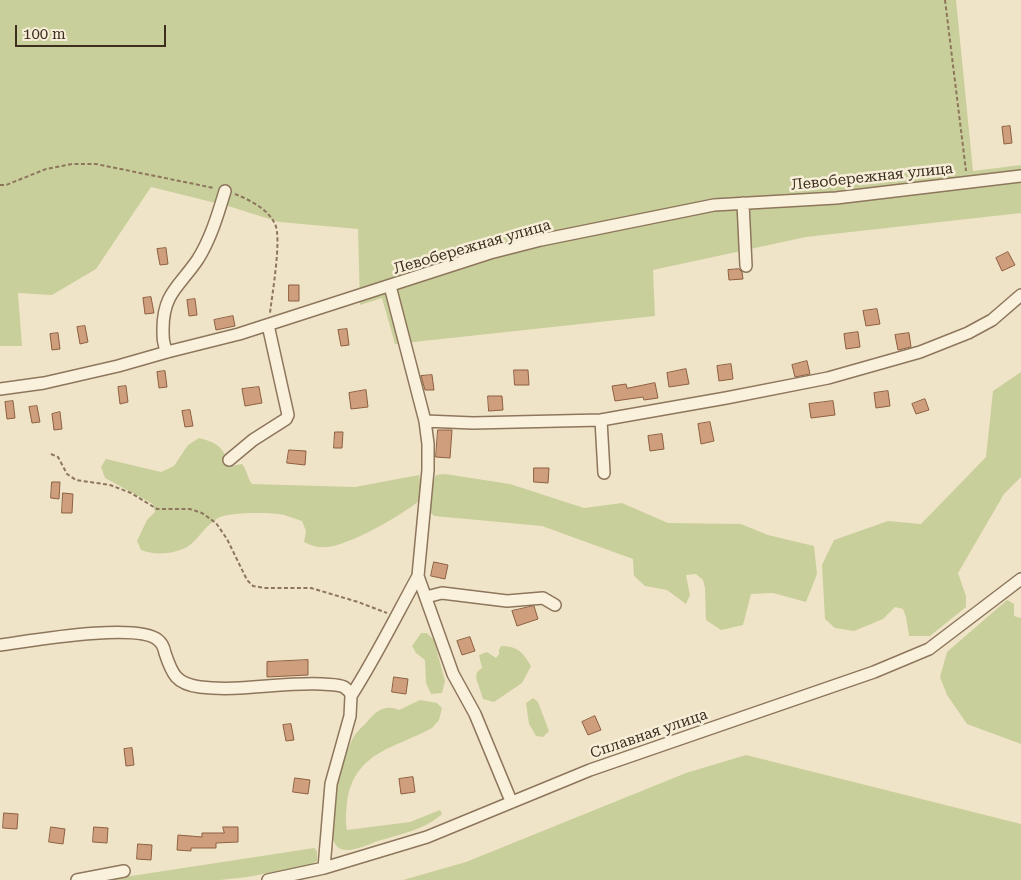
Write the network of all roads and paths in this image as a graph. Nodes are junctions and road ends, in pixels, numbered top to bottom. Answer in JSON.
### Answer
{"nodes":[{"id":1,"x":945,"y":0,"type":"edge"},
{"id":2,"x":1021,"y":176,"type":"edge"},
{"id":3,"x":967,"y":183,"type":"junction"},
{"id":4,"x":0,"y":185,"type":"edge"},
{"id":5,"x":225,"y":191,"type":"junction"},
{"id":6,"x":743,"y":203,"type":"junction"},
{"id":7,"x":746,"y":266,"type":"dead end"},
{"id":8,"x":390,"y":286,"type":"junction"},
{"id":9,"x":1021,"y":295,"type":"edge"},
{"id":10,"x":268,"y":325,"type":"junction"},
{"id":11,"x":167,"y":352,"type":"junction"},
{"id":12,"x":0,"y":389,"type":"edge"},
{"id":13,"x":601,"y":420,"type":"junction"},
{"id":14,"x":425,"y":421,"type":"junction"},
{"id":15,"x":51,"y":454,"type":"dead end"},
{"id":16,"x":229,"y":460,"type":"dead end"},
{"id":17,"x":604,"y":473,"type":"dead end"},
{"id":18,"x":418,"y":576,"type":"junction"},
{"id":19,"x":1021,"y":579,"type":"edge"},
{"id":20,"x":426,"y":597,"type":"junction"},
{"id":21,"x":555,"y":605,"type":"dead end"},
{"id":22,"x":395,"y":616,"type":"junction"},
{"id":23,"x":0,"y":645,"type":"edge"},
{"id":24,"x":351,"y":696,"type":"junction"},
{"id":25,"x":511,"y":801,"type":"junction"},
{"id":26,"x":324,"y":868,"type":"junction"},
{"id":27,"x":124,"y":871,"type":"dead end"},
{"id":28,"x":77,"y":880,"type":"edge"},
{"id":29,"x":268,"y":880,"type":"edge"}],
"edges":[{"from":1,"to":3,"type":"path"},
{"from":2,"to":3,"type":"street","name":"Левобережная улица"},
{"from":3,"to":6,"type":"street","name":"Левобережная улица"},
{"from":4,"to":5,"type":"path"},
{"from":5,"to":10,"type":"path"},
{"from":5,"to":11,"type":"street"},
{"from":6,"to":7,"type":"street"},
{"from":6,"to":8,"type":"street","name":"Левобережная улица"},
{"from":8,"to":10,"type":"street","name":"Левобережная улица"},
{"from":8,"to":14,"type":"street"},
{"from":9,"to":13,"type":"street"},
{"from":10,"to":11,"type":"street","name":"Левобережная улица"},
{"from":10,"to":16,"type":"street"},
{"from":11,"to":12,"type":"street","name":"Левобережная улица"},
{"from":13,"to":14,"type":"street"},
{"from":13,"to":17,"type":"street"},
{"from":14,"to":18,"type":"street"},
{"from":15,"to":22,"type":"path"},
{"from":18,"to":20,"type":"street"},
{"from":18,"to":22,"type":"street"},
{"from":19,"to":25,"type":"street","name":"Сплавная улица"},
{"from":20,"to":21,"type":"street"},
{"from":20,"to":25,"type":"street"},
{"from":22,"to":24,"type":"street"},
{"from":23,"to":24,"type":"street"},
{"from":24,"to":26,"type":"street"},
{"from":25,"to":26,"type":"street","name":"Сплавная улица"},
{"from":26,"to":29,"type":"street","name":"Сплавная улица"},
{"from":27,"to":28,"type":"street"}]}
